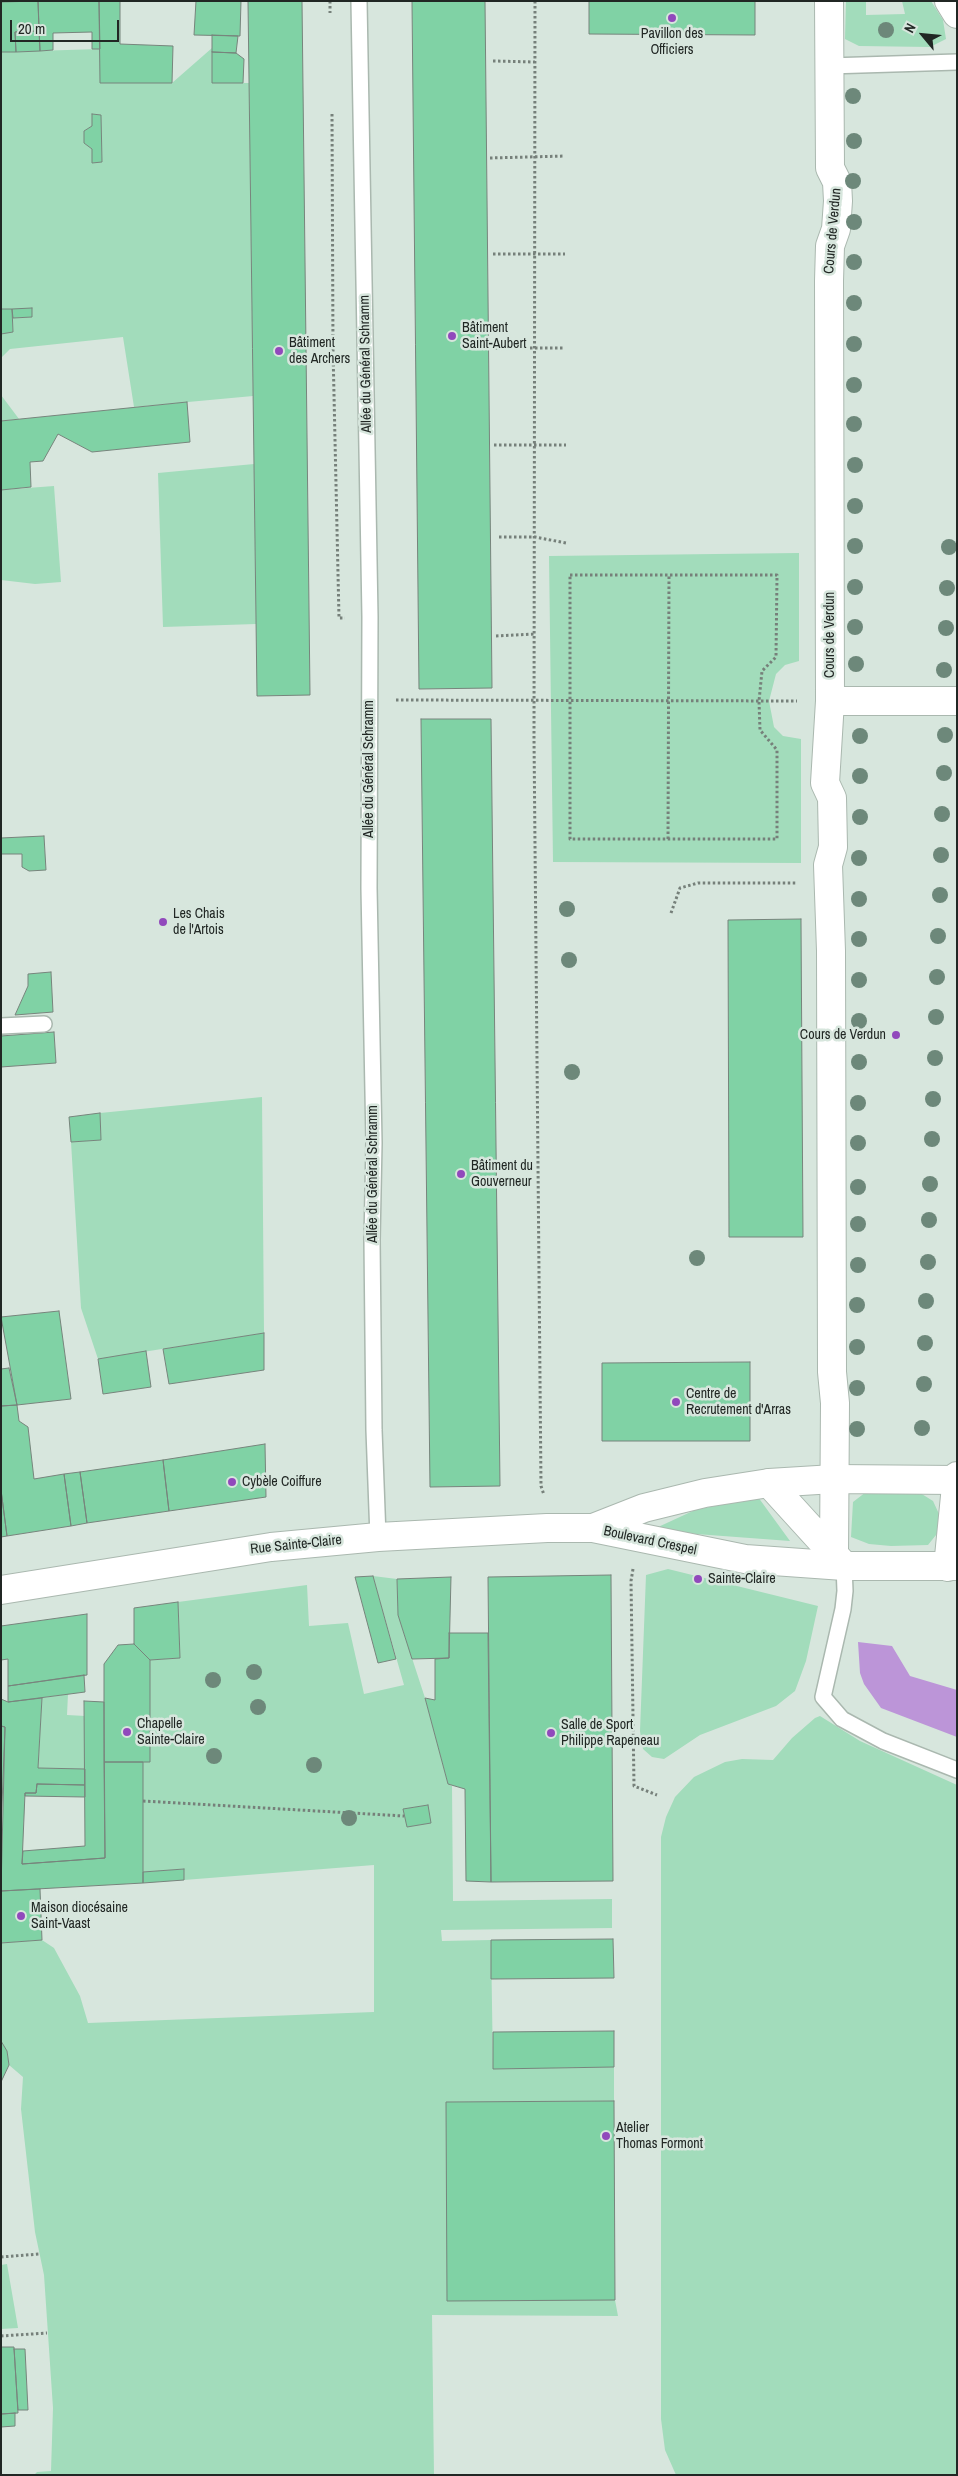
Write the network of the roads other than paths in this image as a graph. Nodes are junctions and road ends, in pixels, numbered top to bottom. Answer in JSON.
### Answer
{"nodes":[{"id":1,"x":359,"y":1,"type":"edge"},
{"id":2,"x":829,"y":1,"type":"edge"},
{"id":3,"x":949,"y":1,"type":"edge"},
{"id":4,"x":957,"y":14,"type":"edge"},
{"id":5,"x":957,"y":62,"type":"edge"},
{"id":6,"x":829,"y":66,"type":"junction"},
{"id":7,"x":957,"y":701,"type":"edge"},
{"id":8,"x":830,"y":702,"type":"junction"},
{"id":9,"x":44,"y":1024,"type":"dead end"},
{"id":10,"x":1,"y":1026,"type":"edge"},
{"id":11,"x":957,"y":1476,"type":"edge"},
{"id":12,"x":834,"y":1479,"type":"junction"},
{"id":13,"x":957,"y":1480,"type":"edge"},
{"id":14,"x":769,"y":1483,"type":"junction"},
{"id":15,"x":593,"y":1528,"type":"junction"},
{"id":16,"x":378,"y":1537,"type":"junction"},
{"id":17,"x":839,"y":1560,"type":"junction"},
{"id":18,"x":952,"y":1567,"type":"edge"},
{"id":19,"x":1,"y":1590,"type":"edge"},
{"id":20,"x":957,"y":1770,"type":"edge"}],
"edges":[{"from":1,"to":16,"type":"lane","name":"Allée du Général Schramm"},
{"from":2,"to":6,"type":"street","name":"Cours de Verdun"},
{"from":3,"to":4,"type":"street"},
{"from":5,"to":6,"type":"lane"},
{"from":6,"to":8,"type":"street","name":"Cours de Verdun"},
{"from":7,"to":8,"type":"street"},
{"from":8,"to":12,"type":"street","name":"Cours de Verdun"},
{"from":9,"to":10,"type":"lane"},
{"from":11,"to":13,"type":"street"},
{"from":12,"to":13,"type":"street","name":"Boulevard Crespel"},
{"from":12,"to":14,"type":"street","name":"Boulevard Crespel"},
{"from":12,"to":17,"type":"street","name":"Cours de Verdun"},
{"from":13,"to":18,"type":"street"},
{"from":14,"to":15,"type":"street","name":"Boulevard Crespel"},
{"from":14,"to":17,"type":"street"},
{"from":15,"to":16,"type":"street","name":"Rue Sainte-Claire"},
{"from":15,"to":17,"type":"street","name":"Boulevard Crespel"},
{"from":16,"to":19,"type":"street","name":"Rue Sainte-Claire"},
{"from":17,"to":18,"type":"street","name":"Boulevard Crespel"},
{"from":17,"to":20,"type":"lane"}]}
